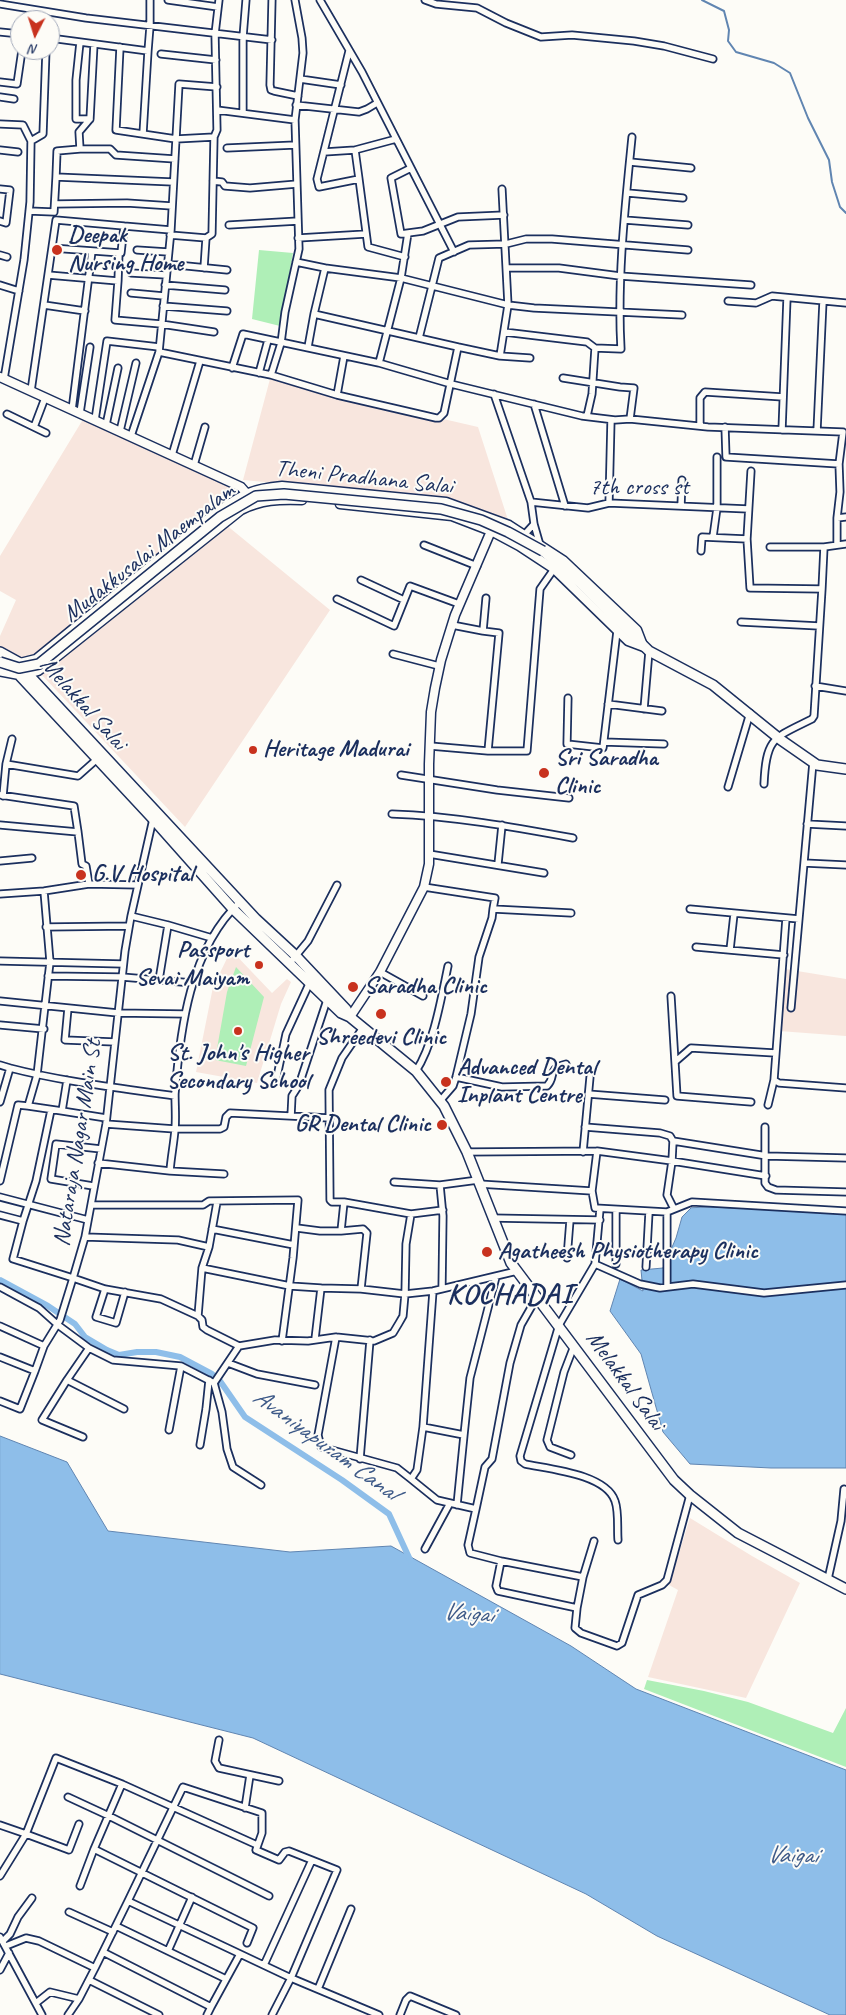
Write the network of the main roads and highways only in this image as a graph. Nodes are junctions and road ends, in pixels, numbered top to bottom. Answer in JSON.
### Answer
{"nodes":[{"id":1,"x":2,"y":378,"type":"edge"},
{"id":2,"x":247,"y":493,"type":"junction"},
{"id":3,"x":252,"y":504,"type":"junction"},
{"id":4,"x":491,"y":531,"type":"junction"},
{"id":5,"x":520,"y":533,"type":"junction"},
{"id":6,"x":511,"y":542,"type":"junction"},
{"id":7,"x":542,"y":548,"type":"junction"},
{"id":8,"x":646,"y":649,"type":"junction"},
{"id":9,"x":0,"y":652,"type":"edge"},
{"id":10,"x":20,"y":663,"type":"junction"},
{"id":11,"x":0,"y":670,"type":"edge"},
{"id":12,"x":23,"y":675,"type":"junction"},
{"id":13,"x":846,"y":769,"type":"edge"},
{"id":14,"x":350,"y":1017,"type":"junction"},
{"id":15,"x":846,"y":1589,"type":"edge"}],
"edges":[{"from":1,"to":2,"type":"main road"},
{"from":2,"to":3,"type":"main road"},
{"from":2,"to":5,"type":"main road","name":"Theni Pradhana Salai"},
{"from":2,"to":10,"type":"main road","name":"Theni Pradhana Salai"},
{"from":3,"to":4,"type":"main road","name":"Theni Pradhana Salai"},
{"from":3,"to":12,"type":"main road","name":"Theni Pradhana Salai"},
{"from":4,"to":6,"type":"main road","name":"Theni Pradhana Salai"},
{"from":4,"to":14,"type":"main road"},
{"from":5,"to":6,"type":"main road"},
{"from":5,"to":7,"type":"main road","name":"Theni Pradhana Salai"},
{"from":6,"to":8,"type":"main road","name":"Theni Pradhana Salai"},
{"from":7,"to":8,"type":"main road","name":"Mudakkusalai Maempalam"},
{"from":7,"to":11,"type":"main road","name":"Mudakkusalai Maempalam","bridge":true},
{"from":8,"to":13,"type":"main road","name":"Theni Pradhana Salai"},
{"from":9,"to":10,"type":"main road"},
{"from":10,"to":12,"type":"main road","name":"Melakkal Salai"},
{"from":11,"to":12,"type":"main road"},
{"from":12,"to":14,"type":"main road","name":"Melakkal Salai"},
{"from":12,"to":14,"type":"main road","name":"Melakkal Salai"},
{"from":14,"to":15,"type":"main road","name":"Melakkal Salai"}]}
